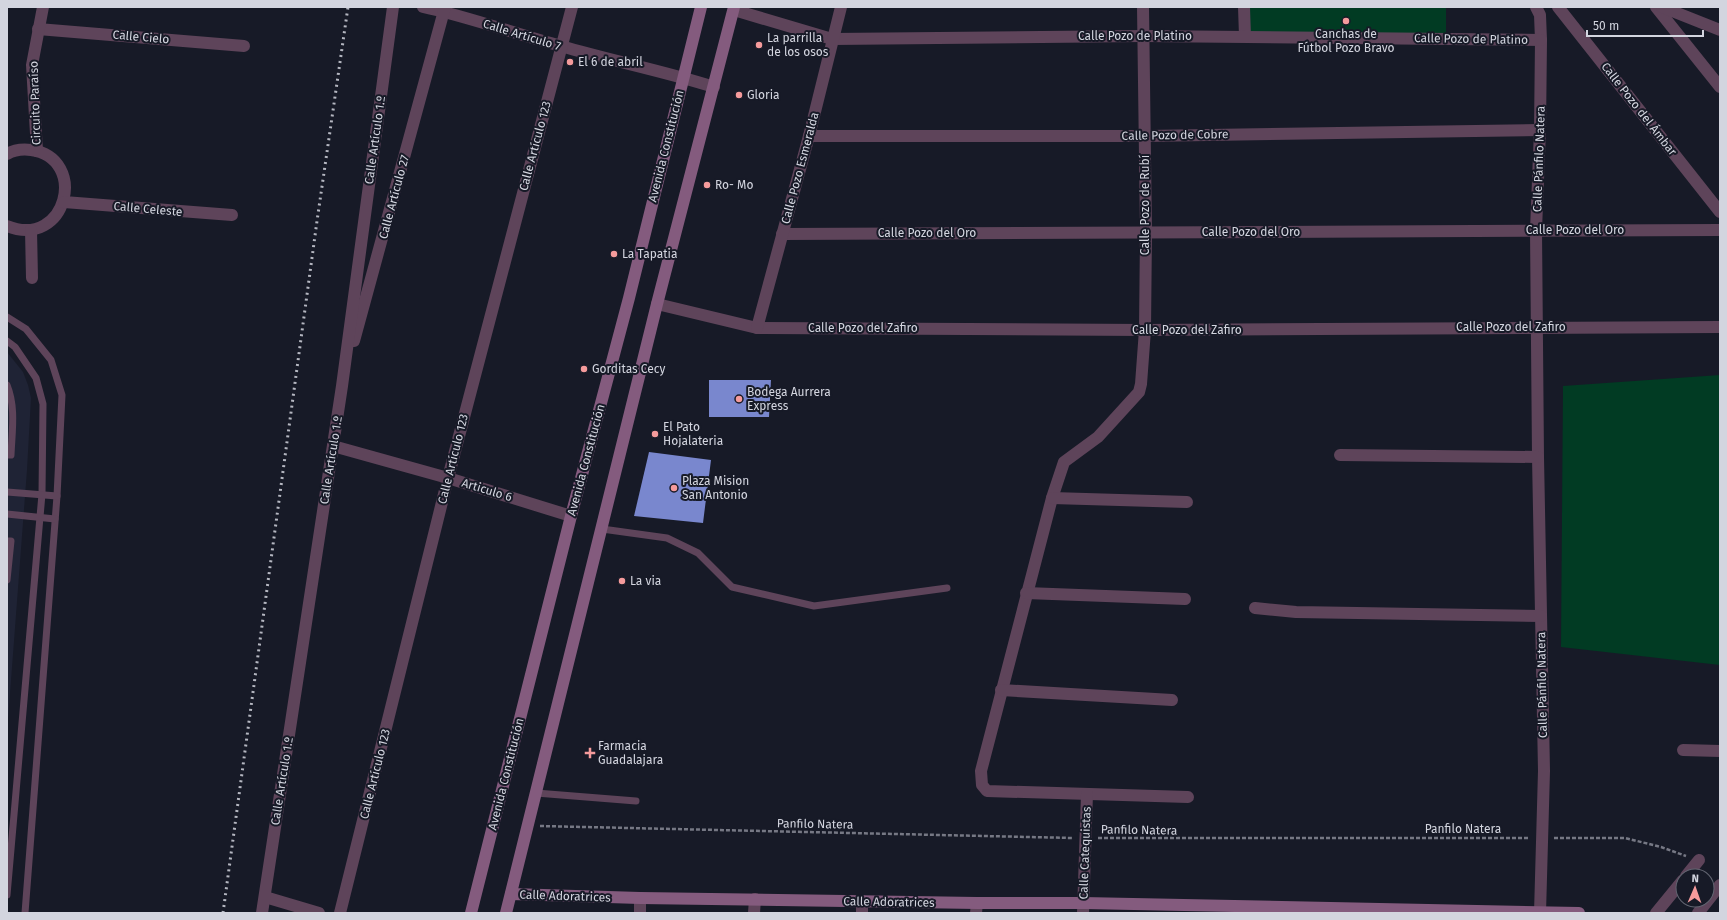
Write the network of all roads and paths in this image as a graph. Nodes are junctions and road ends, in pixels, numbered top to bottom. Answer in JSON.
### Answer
{"nodes":[{"id":1,"x":43,"y":7,"type":"edge"},
{"id":2,"x":393,"y":7,"type":"edge"},
{"id":3,"x":423,"y":7,"type":"edge"},
{"id":4,"x":572,"y":7,"type":"edge"},
{"id":5,"x":701,"y":7,"type":"edge"},
{"id":6,"x":841,"y":7,"type":"edge"},
{"id":7,"x":1143,"y":7,"type":"edge"},
{"id":8,"x":1244,"y":7,"type":"edge"},
{"id":9,"x":1558,"y":7,"type":"edge"},
{"id":10,"x":1656,"y":7,"type":"edge"},
{"id":11,"x":1662,"y":7,"type":"edge"},
{"id":12,"x":734,"y":8,"type":"edge"},
{"id":13,"x":445,"y":9,"type":"edge"},
{"id":14,"x":1541,"y":10,"type":"edge"},
{"id":15,"x":38,"y":29,"type":"junction"},
{"id":16,"x":1720,"y":30,"type":"edge"},
{"id":17,"x":1143,"y":36,"type":"junction"},
{"id":18,"x":1245,"y":36,"type":"junction"},
{"id":19,"x":832,"y":39,"type":"junction"},
{"id":20,"x":1541,"y":40,"type":"junction"},
{"id":21,"x":244,"y":46,"type":"dead end"},
{"id":22,"x":561,"y":47,"type":"junction"},
{"id":23,"x":682,"y":77,"type":"junction"},
{"id":24,"x":714,"y":87,"type":"junction"},
{"id":25,"x":1720,"y":87,"type":"edge"},
{"id":26,"x":1540,"y":130,"type":"junction"},
{"id":27,"x":809,"y":136,"type":"junction"},
{"id":28,"x":1145,"y":136,"type":"junction"},
{"id":29,"x":37,"y":151,"type":"junction"},
{"id":30,"x":7,"y":154,"type":"edge"},
{"id":31,"x":64,"y":202,"type":"junction"},
{"id":32,"x":1720,"y":212,"type":"edge"},
{"id":33,"x":232,"y":215,"type":"dead end"},
{"id":34,"x":7,"y":226,"type":"edge"},
{"id":35,"x":32,"y":230,"type":"junction"},
{"id":36,"x":1536,"y":230,"type":"junction"},
{"id":37,"x":1720,"y":230,"type":"edge"},
{"id":38,"x":1146,"y":232,"type":"junction"},
{"id":39,"x":782,"y":234,"type":"junction"},
{"id":40,"x":32,"y":278,"type":"dead end"},
{"id":41,"x":657,"y":304,"type":"junction"},
{"id":42,"x":7,"y":317,"type":"edge"},
{"id":43,"x":1536,"y":327,"type":"junction"},
{"id":44,"x":1720,"y":327,"type":"edge"},
{"id":45,"x":757,"y":328,"type":"junction"},
{"id":46,"x":1145,"y":330,"type":"junction"},
{"id":47,"x":7,"y":341,"type":"edge"},
{"id":48,"x":7,"y":385,"type":"edge"},
{"id":49,"x":342,"y":386,"type":"junction"},
{"id":50,"x":333,"y":446,"type":"junction"},
{"id":51,"x":7,"y":455,"type":"edge"},
{"id":52,"x":1340,"y":455,"type":"dead end"},
{"id":53,"x":1538,"y":457,"type":"junction"},
{"id":54,"x":448,"y":478,"type":"junction"},
{"id":55,"x":7,"y":492,"type":"edge"},
{"id":56,"x":42,"y":494,"type":"junction"},
{"id":57,"x":57,"y":496,"type":"junction"},
{"id":58,"x":1052,"y":498,"type":"junction"},
{"id":59,"x":1187,"y":502,"type":"dead end"},
{"id":60,"x":7,"y":514,"type":"edge"},
{"id":61,"x":571,"y":516,"type":"junction"},
{"id":62,"x":40,"y":518,"type":"junction"},
{"id":63,"x":55,"y":519,"type":"junction"},
{"id":64,"x":602,"y":529,"type":"junction"},
{"id":65,"x":7,"y":541,"type":"edge"},
{"id":66,"x":7,"y":580,"type":"edge"},
{"id":67,"x":948,"y":588,"type":"dead end"},
{"id":68,"x":1026,"y":593,"type":"junction"},
{"id":69,"x":1185,"y":599,"type":"dead end"},
{"id":70,"x":1255,"y":608,"type":"dead end"},
{"id":71,"x":1541,"y":616,"type":"junction"},
{"id":72,"x":1001,"y":690,"type":"junction"},
{"id":73,"x":1172,"y":700,"type":"dead end"},
{"id":74,"x":1683,"y":750,"type":"dead end"},
{"id":75,"x":1720,"y":752,"type":"edge"},
{"id":76,"x":536,"y":793,"type":"junction"},
{"id":77,"x":1087,"y":794,"type":"junction"},
{"id":78,"x":1188,"y":797,"type":"dead end"},
{"id":79,"x":636,"y":801,"type":"dead end"},
{"id":80,"x":528,"y":826,"type":"junction"},
{"id":81,"x":1087,"y":838,"type":"junction"},
{"id":82,"x":1543,"y":838,"type":"junction"},
{"id":83,"x":1699,"y":860,"type":"joint"},
{"id":84,"x":1692,"y":868,"type":"edge"},
{"id":85,"x":1720,"y":885,"type":"edge"},
{"id":86,"x":1675,"y":890,"type":"edge"},
{"id":87,"x":511,"y":894,"type":"junction"},
{"id":88,"x":7,"y":895,"type":"edge"},
{"id":89,"x":265,"y":897,"type":"junction"},
{"id":90,"x":640,"y":898,"type":"junction"},
{"id":91,"x":755,"y":899,"type":"junction"},
{"id":92,"x":862,"y":907,"type":"edge"},
{"id":93,"x":977,"y":908,"type":"edge"},
{"id":94,"x":1083,"y":908,"type":"edge"},
{"id":95,"x":25,"y":913,"type":"edge"},
{"id":96,"x":262,"y":913,"type":"edge"},
{"id":97,"x":319,"y":913,"type":"edge"},
{"id":98,"x":340,"y":913,"type":"edge"},
{"id":99,"x":471,"y":913,"type":"edge"},
{"id":100,"x":506,"y":913,"type":"edge"},
{"id":101,"x":640,"y":913,"type":"edge"},
{"id":102,"x":754,"y":913,"type":"edge"},
{"id":103,"x":1540,"y":913,"type":"edge"},
{"id":104,"x":1579,"y":913,"type":"edge"},
{"id":105,"x":1656,"y":913,"type":"edge"},
{"id":106,"x":1698,"y":913,"type":"edge"}],
"edges":[{"from":1,"to":15,"type":"street","name":"Circuito Paraíso"},
{"from":2,"to":49,"type":"street","name":"Calle Artículo 1.º"},
{"from":3,"to":13,"type":"street","name":"Calle Artículo 7"},
{"from":4,"to":22,"type":"street","name":"Calle Artículo 123"},
{"from":5,"to":23,"type":"main road","name":"Avenida Constitución"},
{"from":6,"to":19,"type":"street","name":"Calle Pozo Esmeralda"},
{"from":7,"to":17,"type":"street","name":"Calle Pozo de Rubí"},
{"from":8,"to":18,"type":"street"},
{"from":9,"to":32,"type":"street","name":"Calle Pozo del Ámbar"},
{"from":10,"to":25,"type":"street"},
{"from":11,"to":16,"type":"street"},
{"from":12,"to":19,"type":"street","name":"Calle Pozo de Platino"},
{"from":12,"to":24,"type":"main road"},
{"from":13,"to":22,"type":"street","name":"Calle Artículo 7"},
{"from":13,"to":49,"type":"street","name":"Calle Artículo 27"},
{"from":14,"to":20,"type":"street","name":"Calle Pánfilo Natera"},
{"from":15,"to":21,"type":"street","name":"Calle Cielo"},
{"from":15,"to":29,"type":"street","name":"Circuito Paraíso"},
{"from":17,"to":18,"type":"street","name":"Calle Pozo de Platino"},
{"from":17,"to":19,"type":"street","name":"Calle Pozo de Platino"},
{"from":17,"to":28,"type":"street","name":"Calle Pozo de Rubí"},
{"from":18,"to":20,"type":"street","name":"Calle Pozo de Platino"},
{"from":19,"to":27,"type":"street","name":"Calle Pozo Esmeralda"},
{"from":20,"to":26,"type":"street","name":"Calle Pánfilo Natera"},
{"from":22,"to":23,"type":"street","name":"Calle Artículo 7"},
{"from":22,"to":54,"type":"street","name":"Calle Artículo 123"},
{"from":23,"to":24,"type":"street","name":"Calle Artículo 7"},
{"from":23,"to":61,"type":"main road","name":"Avenida Constitución"},
{"from":24,"to":41,"type":"main road"},
{"from":26,"to":28,"type":"street","name":"Calle Pozo de Cobre"},
{"from":26,"to":36,"type":"street","name":"Calle Pánfilo Natera"},
{"from":27,"to":28,"type":"street","name":"Calle Pozo de Cobre"},
{"from":27,"to":39,"type":"street","name":"Calle Pozo Esmeralda"},
{"from":28,"to":38,"type":"street","name":"Calle Pozo de Rubí"},
{"from":29,"to":30,"type":"street"},
{"from":29,"to":31,"type":"street"},
{"from":31,"to":33,"type":"street","name":"Calle Celeste"},
{"from":31,"to":35,"type":"street"},
{"from":34,"to":35,"type":"street"},
{"from":35,"to":40,"type":"street"},
{"from":36,"to":37,"type":"street","name":"Calle Pozo del Oro"},
{"from":36,"to":38,"type":"street","name":"Calle Pozo del Oro"},
{"from":36,"to":43,"type":"street","name":"Calle Pánfilo Natera"},
{"from":38,"to":39,"type":"street","name":"Calle Pozo del Oro"},
{"from":38,"to":46,"type":"street","name":"Calle Pozo de Rubí"},
{"from":39,"to":45,"type":"street","name":"Calle Pozo Esmeralda"},
{"from":41,"to":45,"type":"street","name":"Calle Pozo del Zafiro"},
{"from":41,"to":64,"type":"main road"},
{"from":42,"to":57,"type":"lane"},
{"from":43,"to":44,"type":"street","name":"Calle Pozo del Zafiro"},
{"from":43,"to":46,"type":"street","name":"Calle Pozo del Zafiro"},
{"from":43,"to":53,"type":"street","name":"Calle Pánfilo Natera"},
{"from":45,"to":46,"type":"street","name":"Calle Pozo del Zafiro"},
{"from":46,"to":58,"type":"street","name":"Calle Pozo de Rubí"},
{"from":47,"to":56,"type":"lane"},
{"from":48,"to":51,"type":"lane"},
{"from":49,"to":50,"type":"street","name":"Calle Artículo 1.º"},
{"from":50,"to":54,"type":"street","name":"Articulo 6"},
{"from":50,"to":89,"type":"street","name":"Calle Artículo 1.º"},
{"from":52,"to":53,"type":"street"},
{"from":53,"to":71,"type":"street","name":"Calle Pánfilo Natera"},
{"from":54,"to":61,"type":"street","name":"Articulo 6"},
{"from":54,"to":98,"type":"street","name":"Calle Artículo 123"},
{"from":55,"to":56,"type":"lane"},
{"from":56,"to":57,"type":"lane"},
{"from":56,"to":62,"type":"lane"},
{"from":57,"to":63,"type":"lane"},
{"from":58,"to":59,"type":"street"},
{"from":58,"to":68,"type":"street","name":"Calle Pozo de Rubí"},
{"from":60,"to":62,"type":"lane"},
{"from":61,"to":99,"type":"main road","name":"Avenida Constitución"},
{"from":62,"to":63,"type":"lane"},
{"from":62,"to":88,"type":"lane"},
{"from":63,"to":95,"type":"lane"},
{"from":64,"to":67,"type":"lane"},
{"from":64,"to":76,"type":"main road"},
{"from":65,"to":66,"type":"lane"},
{"from":68,"to":69,"type":"street"},
{"from":68,"to":72,"type":"street","name":"Calle Pozo de Rubí"},
{"from":70,"to":71,"type":"street"},
{"from":71,"to":82,"type":"street","name":"Calle Pánfilo Natera"},
{"from":72,"to":73,"type":"street"},
{"from":72,"to":77,"type":"street","name":"Calle Pozo de Rubí"},
{"from":74,"to":75,"type":"street"},
{"from":76,"to":79,"type":"lane"},
{"from":76,"to":80,"type":"main road"},
{"from":77,"to":78,"type":"street","name":"Calle Pozo de Rubí"},
{"from":77,"to":81,"type":"street","name":"Calle Catequistas"},
{"from":80,"to":81,"type":"path","name":"Panfilo Natera"},
{"from":80,"to":87,"type":"main road"},
{"from":81,"to":82,"type":"path","name":"Panfilo Natera"},
{"from":81,"to":94,"type":"street","name":"Calle Catequistas"},
{"from":82,"to":83,"type":"path","name":"Panfilo Natera"},
{"from":82,"to":103,"type":"street","name":"Calle Pánfilo Natera"},
{"from":83,"to":84,"type":"street"},
{"from":85,"to":106,"type":"street"},
{"from":86,"to":105,"type":"street"},
{"from":87,"to":90,"type":"main road","name":"Calle Adoratrices"},
{"from":87,"to":100,"type":"main road"},
{"from":89,"to":96,"type":"street","name":"Calle Artículo 1.º"},
{"from":89,"to":97,"type":"street"},
{"from":90,"to":91,"type":"main road","name":"Calle Adoratrices"},
{"from":90,"to":101,"type":"street"},
{"from":91,"to":92,"type":"main road","name":"Calle Adoratrices"},
{"from":91,"to":102,"type":"street"},
{"from":92,"to":93,"type":"main road","name":"Calle Adoratrices"},
{"from":93,"to":94,"type":"main road","name":"Calle Adoratrices"},
{"from":94,"to":103,"type":"main road","name":"Calle Adoratrices"},
{"from":103,"to":104,"type":"main road","name":"Calle Adoratrices"}]}
